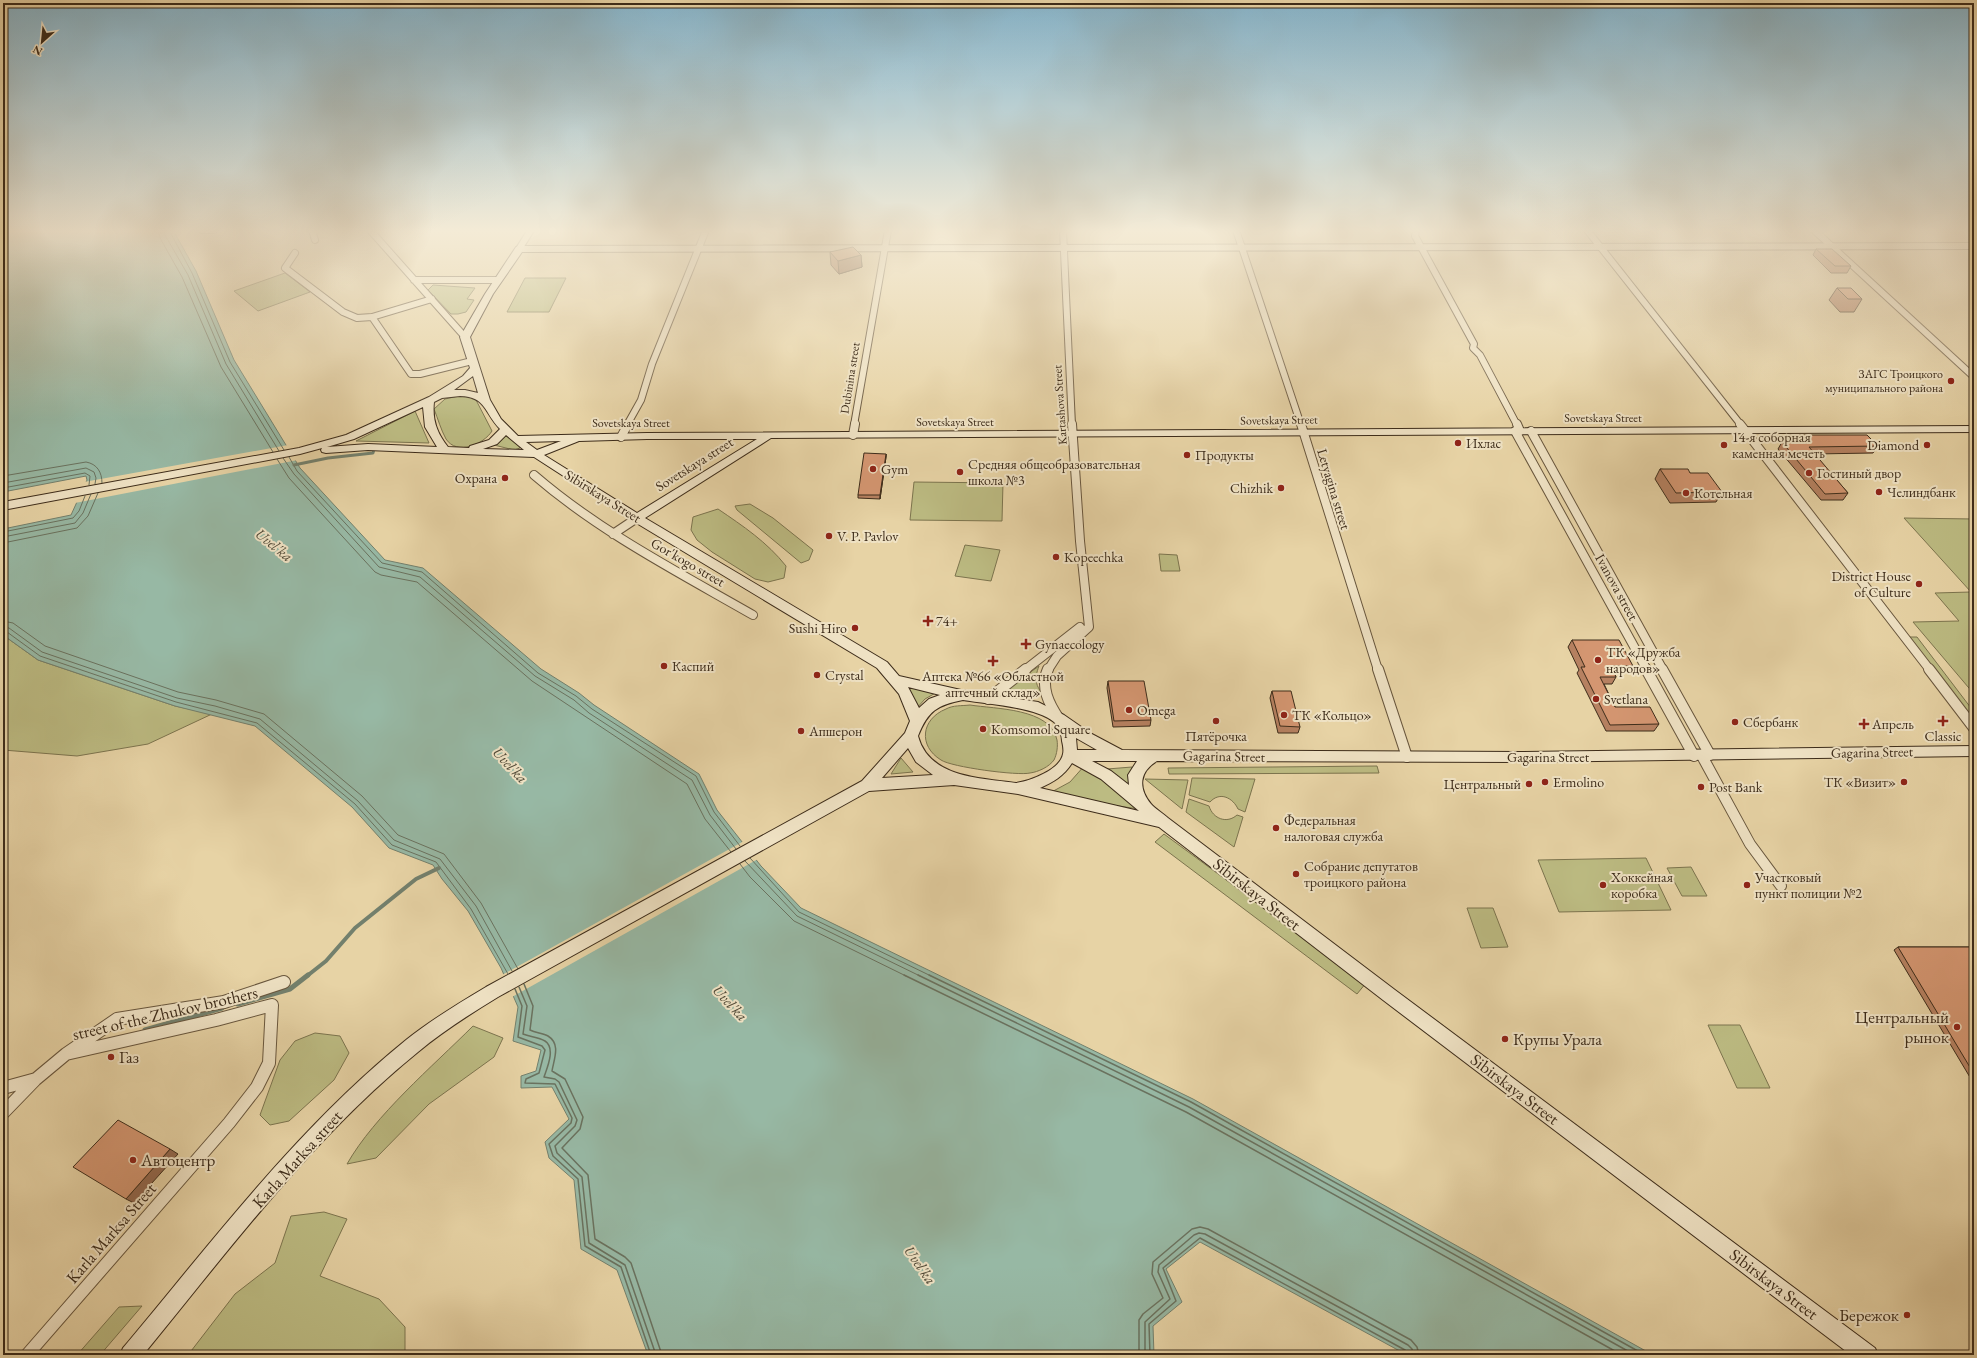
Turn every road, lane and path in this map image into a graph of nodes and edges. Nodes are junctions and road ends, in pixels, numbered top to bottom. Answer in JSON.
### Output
{"nodes":[{"id":1,"x":318,"y":293,"type":"edge"},
{"id":2,"x":427,"y":293,"type":"edge"},
{"id":3,"x":489,"y":293,"type":"edge"},
{"id":4,"x":680,"y":293,"type":"edge"},
{"id":5,"x":877,"y":293,"type":"edge"},
{"id":6,"x":1066,"y":293,"type":"edge"},
{"id":7,"x":1257,"y":293,"type":"edge"},
{"id":8,"x":1446,"y":293,"type":"edge"},
{"id":9,"x":1636,"y":293,"type":"edge"},
{"id":10,"x":1885,"y":293,"type":"edge"},
{"id":11,"x":432,"y":299,"type":"junction"},
{"id":12,"x":372,"y":317,"type":"junction"},
{"id":13,"x":465,"y":337,"type":"junction"},
{"id":14,"x":473,"y":365,"type":"junction"},
{"id":15,"x":1974,"y":377,"type":"edge"},
{"id":16,"x":431,"y":400,"type":"junction"},
{"id":17,"x":485,"y":400,"type":"junction"},
{"id":18,"x":1974,"y":429,"type":"edge"},
{"id":19,"x":505,"y":430,"type":"junction"},
{"id":20,"x":1744,"y":430,"type":"junction"},
{"id":21,"x":1522,"y":431,"type":"junction"},
{"id":22,"x":1303,"y":432,"type":"junction"},
{"id":23,"x":1074,"y":434,"type":"junction"},
{"id":24,"x":853,"y":435,"type":"junction"},
{"id":25,"x":768,"y":436,"type":"junction"},
{"id":26,"x":584,"y":437,"type":"junction"},
{"id":27,"x":621,"y":437,"type":"junction"},
{"id":28,"x":515,"y":439,"type":"junction"},
{"id":29,"x":444,"y":449,"type":"junction"},
{"id":30,"x":460,"y":450,"type":"junction"},
{"id":31,"x":300,"y":451,"type":"junction"},
{"id":32,"x":536,"y":454,"type":"junction"},
{"id":33,"x":534,"y":475,"type":"dead end"},
{"id":34,"x":3,"y":506,"type":"edge"},
{"id":35,"x":637,"y":518,"type":"junction"},
{"id":36,"x":613,"y":534,"type":"junction"},
{"id":37,"x":753,"y":615,"type":"dead end"},
{"id":38,"x":1088,"y":624,"type":"junction"},
{"id":39,"x":897,"y":680,"type":"junction"},
{"id":40,"x":964,"y":695,"type":"junction"},
{"id":41,"x":988,"y":699,"type":"junction"},
{"id":42,"x":1058,"y":719,"type":"junction"},
{"id":43,"x":917,"y":721,"type":"junction"},
{"id":44,"x":1974,"y":728,"type":"edge"},
{"id":45,"x":911,"y":736,"type":"junction"},
{"id":46,"x":1974,"y":751,"type":"edge"},
{"id":47,"x":1070,"y":755,"type":"junction"},
{"id":48,"x":1156,"y":755,"type":"junction"},
{"id":49,"x":1121,"y":756,"type":"junction"},
{"id":50,"x":1702,"y":756,"type":"junction"},
{"id":51,"x":1407,"y":757,"type":"junction"},
{"id":52,"x":954,"y":779,"type":"junction"},
{"id":53,"x":867,"y":785,"type":"junction"},
{"id":54,"x":1016,"y":789,"type":"junction"},
{"id":55,"x":1147,"y":808,"type":"junction"},
{"id":56,"x":1163,"y":822,"type":"junction"},
{"id":57,"x":1781,"y":886,"type":"dead end"},
{"id":58,"x":284,"y":982,"type":"dead end"},
{"id":59,"x":272,"y":1005,"type":"joint"},
{"id":60,"x":66,"y":1054,"type":"junction"},
{"id":61,"x":36,"y":1079,"type":"junction"},
{"id":62,"x":3,"y":1088,"type":"edge"},
{"id":63,"x":3,"y":1113,"type":"edge"},
{"id":64,"x":27,"y":1355,"type":"edge"},
{"id":65,"x":130,"y":1355,"type":"edge"},
{"id":66,"x":1868,"y":1355,"type":"edge"}],
"edges":[{"from":1,"to":12,"type":"street"},
{"from":2,"to":11,"type":"street"},
{"from":3,"to":13,"type":"street"},
{"from":4,"to":27,"type":"street"},
{"from":5,"to":24,"type":"street","name":"Dubinina street"},
{"from":6,"to":23,"type":"street","name":"Kartashova Street"},
{"from":7,"to":22,"type":"street","name":"Letyagina street"},
{"from":8,"to":21,"type":"street","name":"Ivanova street"},
{"from":9,"to":20,"type":"street"},
{"from":10,"to":15,"type":"street"},
{"from":11,"to":12,"type":"street"},
{"from":11,"to":13,"type":"street"},
{"from":12,"to":14,"type":"street"},
{"from":13,"to":14,"type":"street","name":"Sibirskaya Street"},
{"from":14,"to":16,"type":"street"},
{"from":14,"to":17,"type":"street","name":"Sibirskaya Street"},
{"from":16,"to":17,"type":"street"},
{"from":16,"to":29,"type":"street"},
{"from":16,"to":31,"type":"street"},
{"from":17,"to":19,"type":"street","name":"Sibirskaya Street"},
{"from":18,"to":20,"type":"street","name":"Sovetskaya Street"},
{"from":19,"to":28,"type":"street","name":"Sibirskaya Street"},
{"from":19,"to":30,"type":"street"},
{"from":20,"to":21,"type":"street","name":"Sovetskaya Street"},
{"from":20,"to":44,"type":"street"},
{"from":21,"to":22,"type":"street","name":"Sovetskaya Street"},
{"from":21,"to":50,"type":"street","name":"Ivanova street"},
{"from":21,"to":50,"type":"street","name":"Ivanova street"},
{"from":22,"to":23,"type":"street","name":"Sovetskaya Street"},
{"from":22,"to":51,"type":"street","name":"Letyagina street"},
{"from":23,"to":24,"type":"street","name":"Sovetskaya Street"},
{"from":23,"to":38,"type":"street","name":"Kartashova Street"},
{"from":24,"to":25,"type":"street","name":"Sovetskaya Street"},
{"from":25,"to":27,"type":"street","name":"Sovetskaya Street"},
{"from":25,"to":35,"type":"street","name":"Sovetskaya street"},
{"from":26,"to":27,"type":"street","name":"Sovetskaya Street"},
{"from":26,"to":28,"type":"street","name":"Sovetskaya Street"},
{"from":26,"to":32,"type":"street","name":"Sovetskaya Street"},
{"from":28,"to":32,"type":"street","name":"Sibirskaya Street"},
{"from":29,"to":30,"type":"street"},
{"from":29,"to":31,"type":"street"},
{"from":30,"to":32,"type":"street"},
{"from":31,"to":34,"type":"street"},
{"from":32,"to":35,"type":"street","name":"Sibirskaya Street"},
{"from":33,"to":36,"type":"street","name":"Gor'kogo street"},
{"from":35,"to":36,"type":"street"},
{"from":35,"to":39,"type":"street","name":"Sibirskaya Street"},
{"from":36,"to":37,"type":"street","name":"Gor'kogo street"},
{"from":38,"to":41,"type":"street"},
{"from":38,"to":42,"type":"street"},
{"from":39,"to":40,"type":"street"},
{"from":39,"to":43,"type":"street","name":"Sibirskaya Street"},
{"from":40,"to":41,"type":"street"},
{"from":40,"to":43,"type":"street"},
{"from":41,"to":42,"type":"street"},
{"from":42,"to":47,"type":"street"},
{"from":42,"to":49,"type":"street","name":"Gagarina Street"},
{"from":43,"to":45,"type":"street"},
{"from":45,"to":52,"type":"street"},
{"from":45,"to":53,"type":"street"},
{"from":46,"to":50,"type":"street","name":"Gagarina Street"},
{"from":47,"to":49,"type":"street","name":"Gagarina Street"},
{"from":47,"to":54,"type":"street"},
{"from":47,"to":55,"type":"street","name":"Sibirskaya Street"},
{"from":48,"to":49,"type":"street","name":"Gagarina Street"},
{"from":48,"to":51,"type":"street","name":"Gagarina Street"},
{"from":48,"to":55,"type":"street","name":"Sibirskaya Street"},
{"from":50,"to":51,"type":"street","name":"Gagarina Street"},
{"from":50,"to":57,"type":"street","name":"Ivanova street"},
{"from":52,"to":53,"type":"street"},
{"from":52,"to":54,"type":"street"},
{"from":53,"to":65,"type":"street","name":"Karla Marksa street"},
{"from":54,"to":56,"type":"street","name":"Sibirskaya Street"},
{"from":55,"to":56,"type":"street","name":"Sibirskaya Street"},
{"from":56,"to":66,"type":"street","name":"Sibirskaya Street"},
{"from":58,"to":60,"type":"street","name":"street of the Zhukov brothers"},
{"from":59,"to":60,"type":"street","name":"street of the Zhukov brothers"},
{"from":59,"to":64,"type":"street","name":"Karla Marksa Street"},
{"from":60,"to":61,"type":"street","name":"street of the Zhukov brothers"},
{"from":61,"to":62,"type":"street","name":"street of the Zhukov brothers"},
{"from":61,"to":63,"type":"street"}]}
